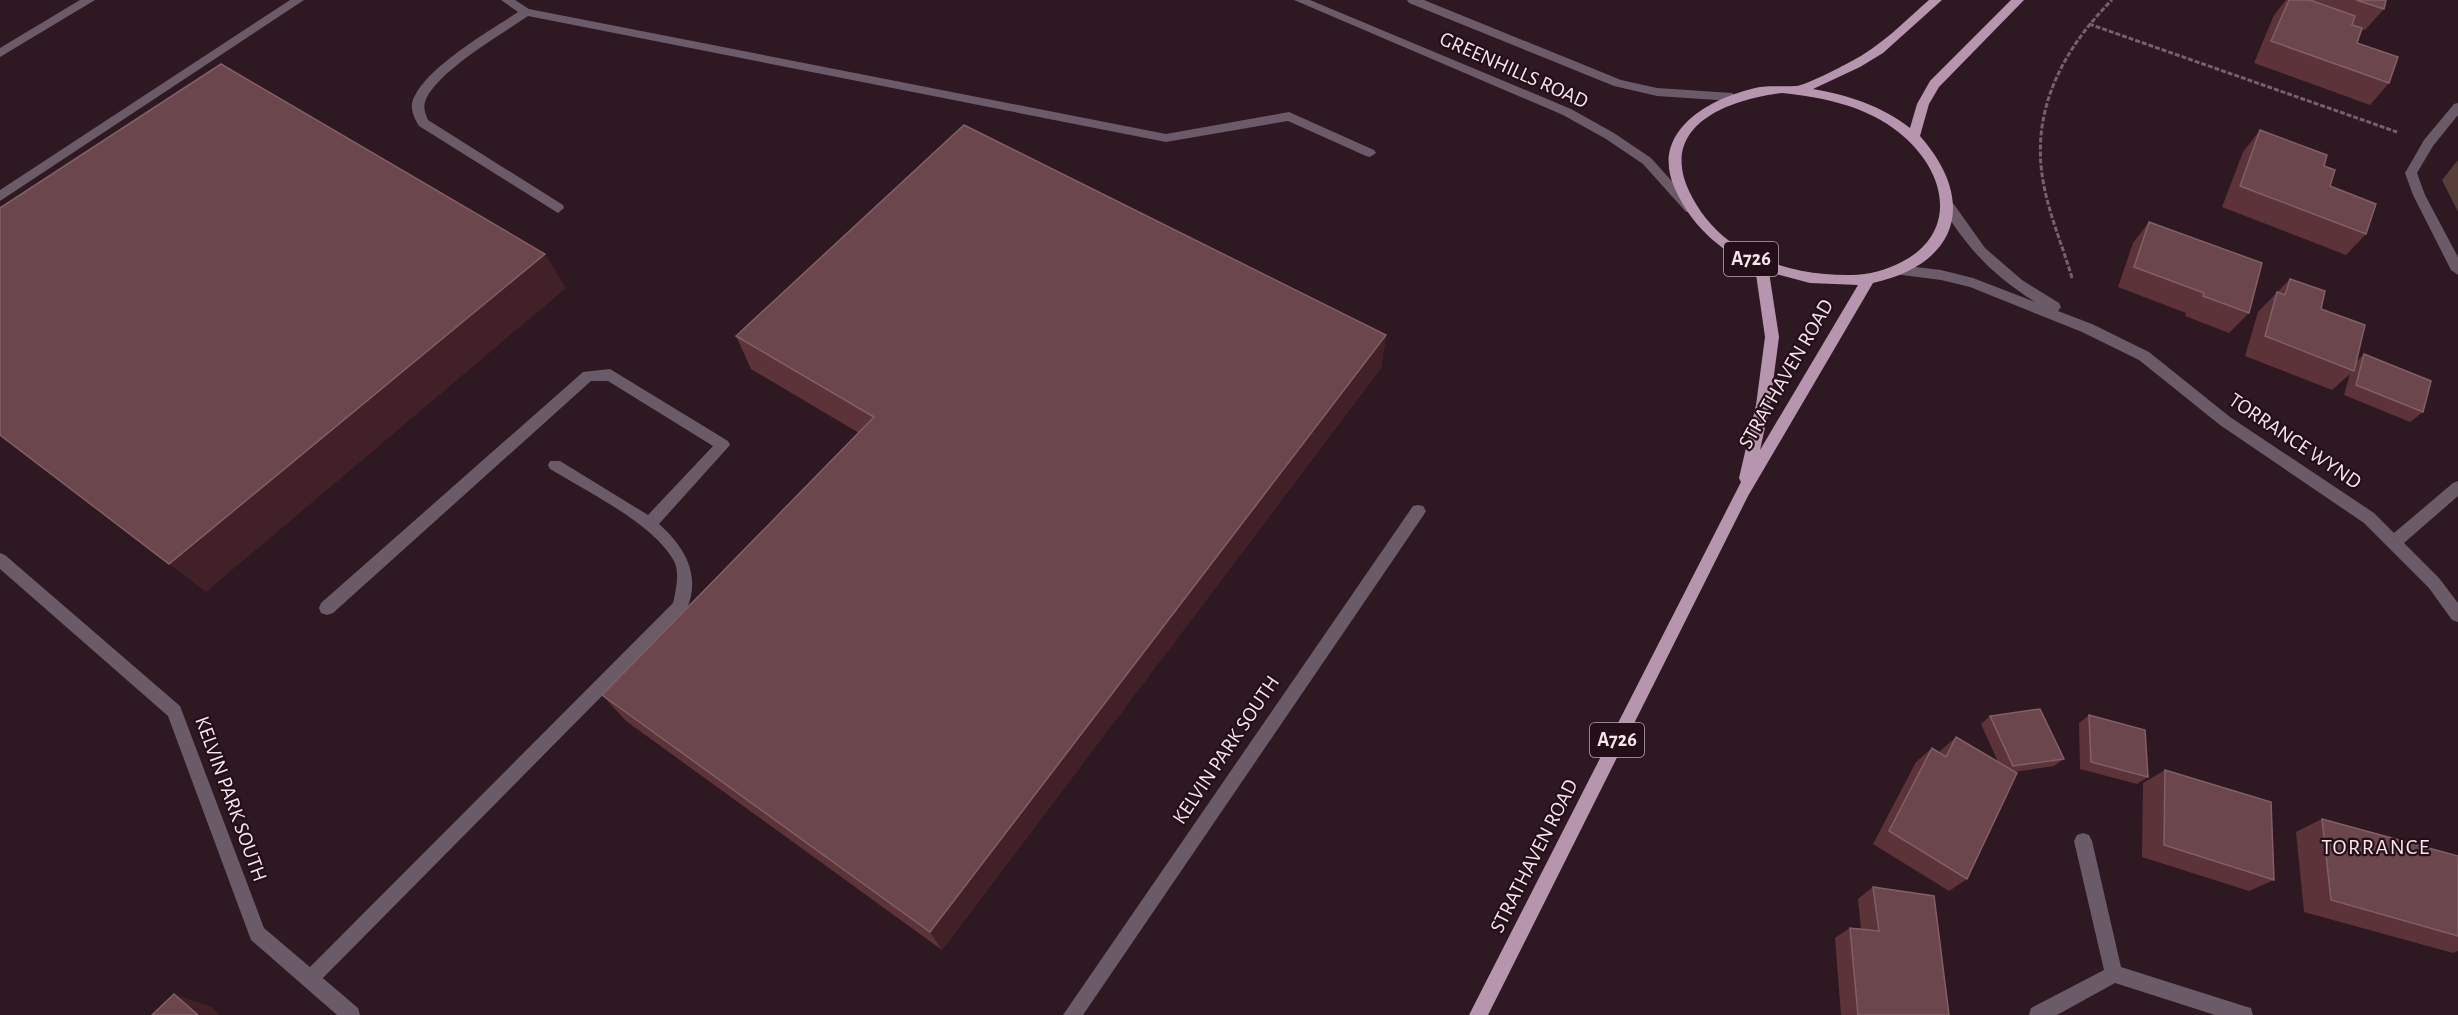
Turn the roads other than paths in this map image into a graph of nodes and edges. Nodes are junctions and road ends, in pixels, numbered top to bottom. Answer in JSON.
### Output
{"nodes":[{"id":1,"x":89,"y":0,"type":"edge"},
{"id":2,"x":298,"y":0,"type":"edge"},
{"id":3,"x":507,"y":0,"type":"edge"},
{"id":4,"x":1300,"y":0,"type":"edge"},
{"id":5,"x":1413,"y":0,"type":"edge"},
{"id":6,"x":1936,"y":0,"type":"edge"},
{"id":7,"x":2018,"y":0,"type":"edge"},
{"id":8,"x":526,"y":12,"type":"junction"},
{"id":9,"x":0,"y":53,"type":"edge"},
{"id":10,"x":1800,"y":90,"type":"junction"},
{"id":11,"x":1732,"y":97,"type":"junction"},
{"id":12,"x":2458,"y":107,"type":"edge"},
{"id":13,"x":1913,"y":138,"type":"junction"},
{"id":14,"x":1370,"y":153,"type":"dead end"},
{"id":15,"x":0,"y":196,"type":"edge"},
{"id":16,"x":1948,"y":206,"type":"junction"},
{"id":17,"x":558,"y":208,"type":"dead end"},
{"id":18,"x":1691,"y":209,"type":"junction"},
{"id":19,"x":1761,"y":264,"type":"junction"},
{"id":20,"x":1899,"y":270,"type":"junction"},
{"id":21,"x":2458,"y":270,"type":"edge"},
{"id":22,"x":1868,"y":279,"type":"junction"},
{"id":23,"x":2087,"y":328,"type":"junction"},
{"id":24,"x":555,"y":465,"type":"dead end"},
{"id":25,"x":2458,"y":487,"type":"edge"},
{"id":26,"x":1743,"y":492,"type":"junction"},
{"id":27,"x":1418,"y":511,"type":"dead end"},
{"id":28,"x":649,"y":524,"type":"junction"},
{"id":29,"x":2394,"y":542,"type":"junction"},
{"id":30,"x":0,"y":560,"type":"edge"},
{"id":31,"x":327,"y":608,"type":"dead end"},
{"id":32,"x":2458,"y":615,"type":"edge"},
{"id":33,"x":2083,"y":841,"type":"dead end"},
{"id":34,"x":2114,"y":974,"type":"junction"},
{"id":35,"x":310,"y":979,"type":"junction"},
{"id":36,"x":351,"y":1015,"type":"edge"},
{"id":37,"x":1072,"y":1015,"type":"edge"},
{"id":38,"x":1478,"y":1015,"type":"edge"},
{"id":39,"x":2038,"y":1015,"type":"edge"},
{"id":40,"x":2244,"y":1015,"type":"edge"}],
"edges":[{"from":1,"to":9,"type":"street"},
{"from":2,"to":15,"type":"street"},
{"from":3,"to":8,"type":"street"},
{"from":4,"to":18,"type":"street","name":"GREENHILLS ROAD"},
{"from":5,"to":11,"type":"street","name":"GREENHILLS ROAD"},
{"from":6,"to":10,"type":"main road","number":"A726"},
{"from":7,"to":13,"type":"main road"},
{"from":8,"to":14,"type":"street"},
{"from":8,"to":17,"type":"street"},
{"from":10,"to":11,"type":"main road","number":"A726"},
{"from":10,"to":13,"type":"main road","number":"A726"},
{"from":11,"to":18,"type":"main road","number":"A726"},
{"from":12,"to":21,"type":"street"},
{"from":13,"to":16,"type":"main road","number":"A726"},
{"from":16,"to":20,"type":"main road","number":"A726"},
{"from":16,"to":23,"type":"street","name":"TORRANCE WYND"},
{"from":18,"to":19,"type":"main road","number":"A726"},
{"from":19,"to":22,"type":"main road","number":"A726"},
{"from":19,"to":26,"type":"main road","name":"STRATHAVEN ROAD","number":"A726"},
{"from":20,"to":22,"type":"main road","number":"A726"},
{"from":20,"to":23,"type":"street","name":"TORRANCE WYND"},
{"from":22,"to":26,"type":"main road","name":"STRATHAVEN ROAD","number":"A726"},
{"from":23,"to":29,"type":"street","name":"TORRANCE WYND"},
{"from":24,"to":28,"type":"street"},
{"from":25,"to":29,"type":"street"},
{"from":26,"to":38,"type":"main road","name":"STRATHAVEN ROAD","number":"A726"},
{"from":27,"to":37,"type":"street","name":"KELVIN PARK SOUTH"},
{"from":28,"to":31,"type":"street"},
{"from":28,"to":35,"type":"street"},
{"from":29,"to":32,"type":"street","name":"TORRANCE WYND"},
{"from":30,"to":35,"type":"street","name":"KELVIN PARK SOUTH"},
{"from":33,"to":34,"type":"street"},
{"from":34,"to":39,"type":"street"},
{"from":34,"to":40,"type":"street"},
{"from":35,"to":36,"type":"street","name":"KELVIN PARK SOUTH"}]}
